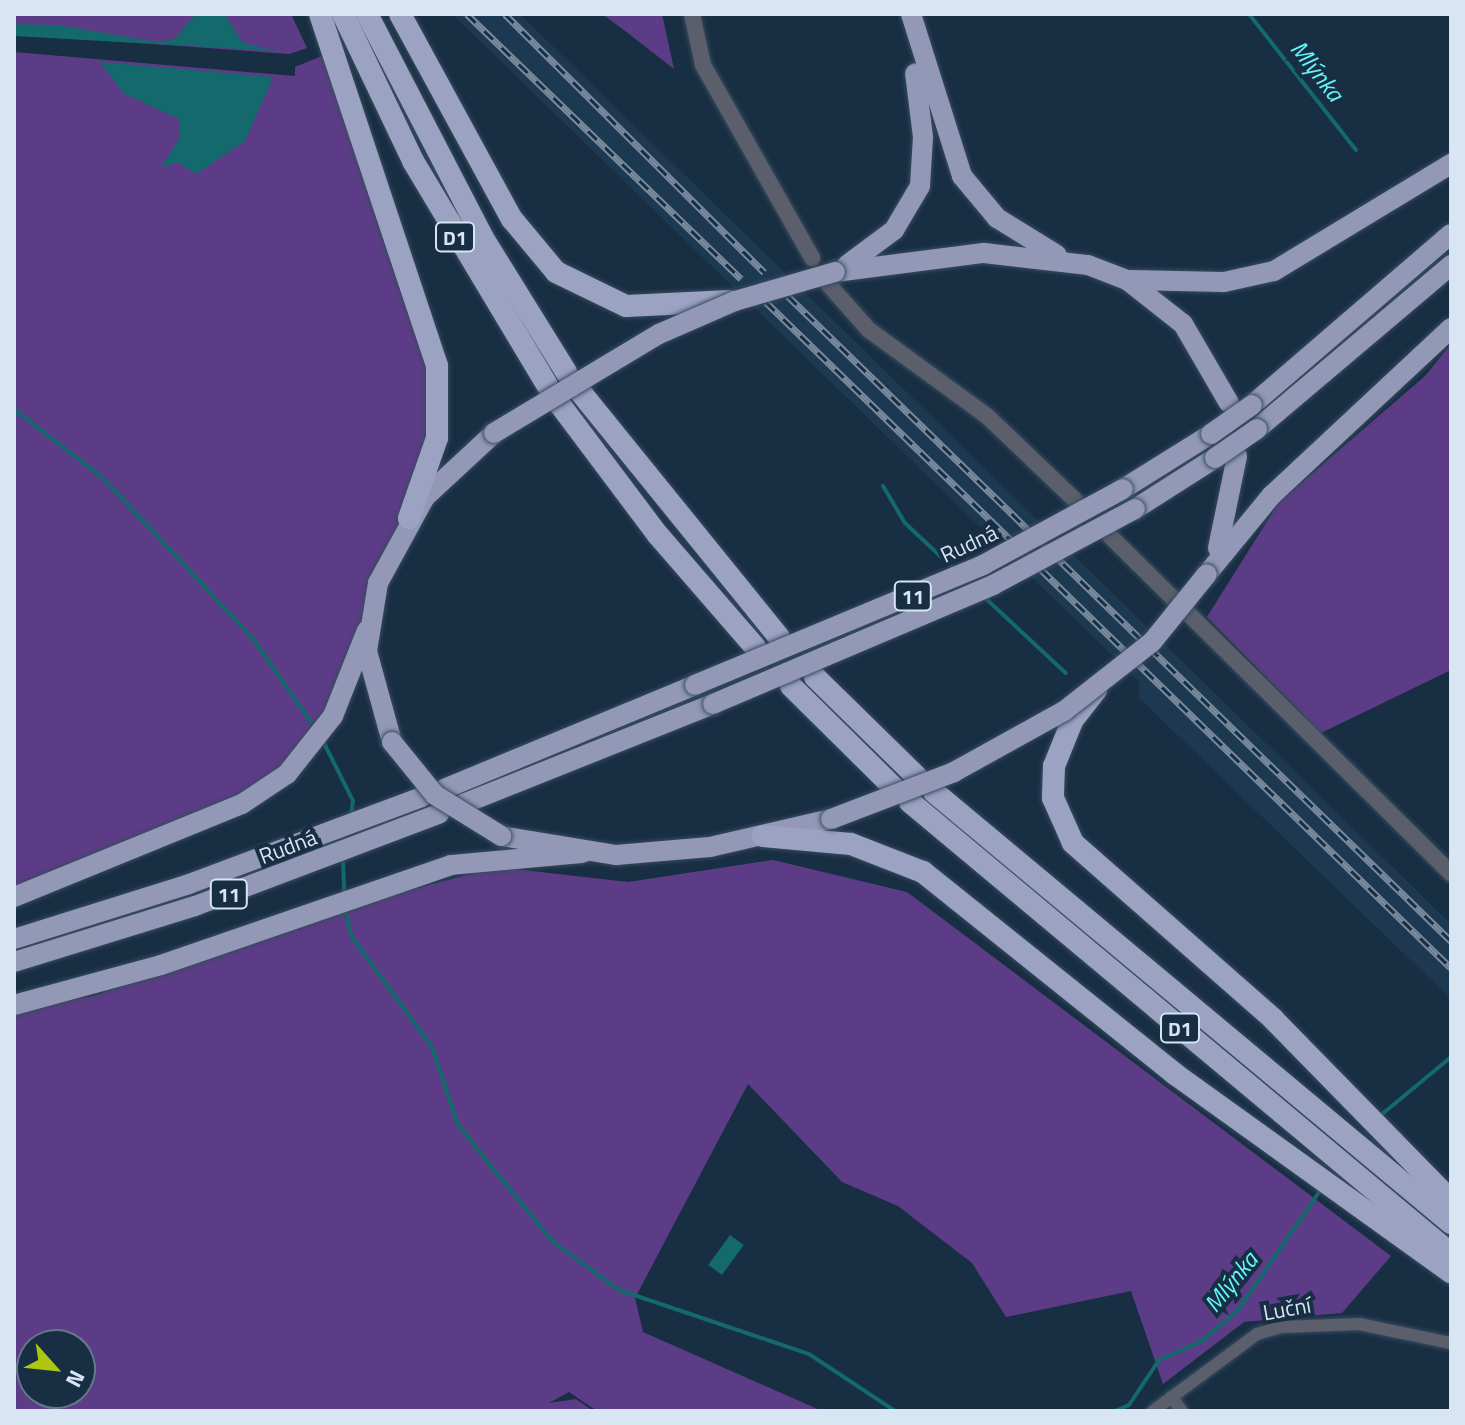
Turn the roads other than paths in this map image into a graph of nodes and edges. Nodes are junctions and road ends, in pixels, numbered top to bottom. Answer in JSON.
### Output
{"nodes":[{"id":1,"x":320,"y":14,"type":"edge"},
{"id":2,"x":343,"y":14,"type":"edge"},
{"id":3,"x":367,"y":14,"type":"edge"},
{"id":4,"x":400,"y":14,"type":"edge"},
{"id":5,"x":692,"y":14,"type":"edge"},
{"id":6,"x":908,"y":14,"type":"edge"},
{"id":7,"x":385,"y":79,"type":"junction"},
{"id":8,"x":1451,"y":164,"type":"edge"},
{"id":9,"x":1451,"y":234,"type":"edge"},
{"id":10,"x":812,"y":258,"type":"dead end"},
{"id":11,"x":1063,"y":259,"type":"junction"},
{"id":12,"x":869,"y":260,"type":"junction"},
{"id":13,"x":1451,"y":265,"type":"edge"},
{"id":14,"x":832,"y":278,"type":"junction"},
{"id":15,"x":1127,"y":280,"type":"junction"},
{"id":16,"x":735,"y":301,"type":"junction"},
{"id":17,"x":1451,"y":328,"type":"edge"},
{"id":18,"x":1229,"y":403,"type":"dead end"},
{"id":19,"x":1237,"y":456,"type":"dead end"},
{"id":20,"x":1075,"y":500,"type":"dead end"},
{"id":21,"x":409,"y":518,"type":"junction"},
{"id":22,"x":1110,"y":536,"type":"dead end"},
{"id":23,"x":1207,"y":574,"type":"junction"},
{"id":24,"x":367,"y":630,"type":"junction"},
{"id":25,"x":779,"y":637,"type":"dead end"},
{"id":26,"x":755,"y":647,"type":"dead end"},
{"id":27,"x":815,"y":677,"type":"dead end"},
{"id":28,"x":1101,"y":684,"type":"junction"},
{"id":29,"x":791,"y":686,"type":"dead end"},
{"id":30,"x":893,"y":787,"type":"dead end"},
{"id":31,"x":444,"y":789,"type":"dead end"},
{"id":32,"x":422,"y":797,"type":"dead end"},
{"id":33,"x":910,"y":802,"type":"dead end"},
{"id":34,"x":463,"y":804,"type":"dead end"},
{"id":35,"x":439,"y":814,"type":"dead end"},
{"id":36,"x":832,"y":830,"type":"junction"},
{"id":37,"x":763,"y":836,"type":"joint"},
{"id":38,"x":582,"y":853,"type":"junction"},
{"id":39,"x":1451,"y":874,"type":"edge"},
{"id":40,"x":14,"y":897,"type":"edge"},
{"id":41,"x":14,"y":939,"type":"edge"},
{"id":42,"x":14,"y":962,"type":"edge"},
{"id":43,"x":14,"y":1005,"type":"edge"},
{"id":44,"x":1451,"y":1201,"type":"edge"},
{"id":45,"x":1451,"y":1223,"type":"edge"},
{"id":46,"x":1451,"y":1254,"type":"edge"},
{"id":47,"x":1451,"y":1272,"type":"edge"},
{"id":48,"x":1451,"y":1343,"type":"edge"},
{"id":49,"x":1171,"y":1397,"type":"junction"},
{"id":50,"x":1153,"y":1411,"type":"edge"},
{"id":51,"x":1182,"y":1411,"type":"edge"}],
"edges":[{"from":1,"to":21,"type":"highway"},
{"from":2,"to":7,"type":"highway","number":"D1"},
{"from":3,"to":7,"type":"highway","number":"D1"},
{"from":4,"to":16,"type":"highway"},
{"from":5,"to":10,"type":"street"},
{"from":6,"to":11,"type":"highway"},
{"from":6,"to":12,"type":"highway"},
{"from":7,"to":25,"type":"highway","number":"D1"},
{"from":7,"to":26,"type":"highway","number":"D1"},
{"from":8,"to":15,"type":"highway"},
{"from":9,"to":31,"type":"highway","name":"Rudná","number":"11","bridge":true},
{"from":11,"to":12,"type":"highway"},
{"from":11,"to":15,"type":"highway"},
{"from":12,"to":14,"type":"highway"},
{"from":13,"to":34,"type":"highway","name":"Rudná","number":"11","bridge":true},
{"from":14,"to":16,"type":"highway","bridge":true},
{"from":14,"to":20,"type":"street"},
{"from":15,"to":18,"type":"highway"},
{"from":16,"to":21,"type":"highway","bridge":true},
{"from":17,"to":23,"type":"highway"},
{"from":19,"to":23,"type":"highway"},
{"from":21,"to":24,"type":"highway"},
{"from":22,"to":39,"type":"street"},
{"from":23,"to":28,"type":"highway","bridge":true},
{"from":24,"to":38,"type":"highway","bridge":true},
{"from":24,"to":40,"type":"highway"},
{"from":27,"to":45,"type":"highway","number":"D1"},
{"from":28,"to":36,"type":"highway","bridge":true},
{"from":28,"to":44,"type":"highway"},
{"from":29,"to":30,"type":"highway"},
{"from":32,"to":41,"type":"highway","name":"Rudná","number":"11"},
{"from":33,"to":46,"type":"highway","number":"D1"},
{"from":35,"to":42,"type":"highway","name":"Rudná","number":"11"},
{"from":36,"to":37,"type":"highway"},
{"from":36,"to":47,"type":"highway"},
{"from":37,"to":38,"type":"highway"},
{"from":38,"to":43,"type":"highway"},
{"from":48,"to":49,"type":"street","name":"Luční"},
{"from":49,"to":50,"type":"street","name":"Luční"},
{"from":49,"to":51,"type":"street"}]}
